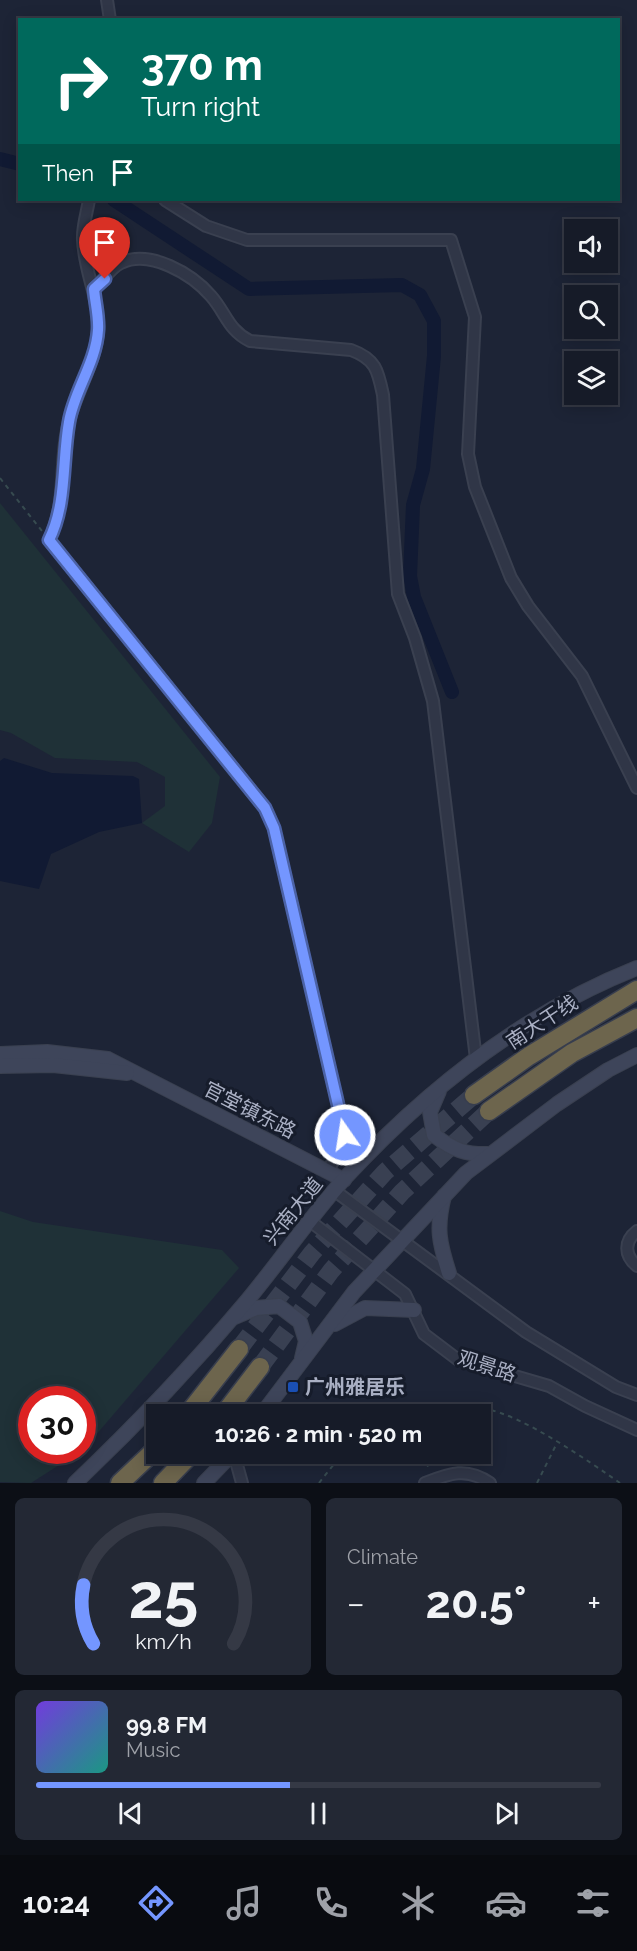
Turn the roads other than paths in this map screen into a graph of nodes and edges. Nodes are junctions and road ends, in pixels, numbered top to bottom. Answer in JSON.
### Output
{"nodes":[{"id":1,"x":107,"y":0,"type":"edge"},
{"id":2,"x":110,"y":18,"type":"edge"},
{"id":3,"x":167,"y":201,"type":"edge"},
{"id":4,"x":88,"y":205,"type":"edge"},
{"id":5,"x":94,"y":289,"type":"junction"},
{"id":6,"x":637,"y":788,"type":"edge"},
{"id":7,"x":637,"y":968,"type":"edge"},
{"id":8,"x":637,"y":990,"type":"edge"},
{"id":9,"x":637,"y":1018,"type":"edge"},
{"id":10,"x":0,"y":1054,"type":"edge"},
{"id":11,"x":637,"y":1055,"type":"edge"},
{"id":12,"x":476,"y":1059,"type":"junction"},
{"id":13,"x":0,"y":1066,"type":"edge"},
{"id":14,"x":138,"y":1074,"type":"junction"},
{"id":15,"x":439,"y":1089,"type":"junction"},
{"id":16,"x":474,"y":1095,"type":"tunnel mouth"},
{"id":17,"x":489,"y":1111,"type":"tunnel mouth"},
{"id":18,"x":490,"y":1154,"type":"junction"},
{"id":19,"x":328,"y":1172,"type":"junction"},
{"id":20,"x":344,"y":1180,"type":"junction"},
{"id":21,"x":334,"y":1191,"type":"junction"},
{"id":22,"x":444,"y":1196,"type":"junction"},
{"id":23,"x":310,"y":1221,"type":"junction"},
{"id":24,"x":637,"y":1231,"type":"edge"},
{"id":25,"x":402,"y":1239,"type":"junction"},
{"id":26,"x":637,"y":1266,"type":"edge"},
{"id":27,"x":374,"y":1270,"type":"junction"},
{"id":28,"x":449,"y":1273,"type":"junction"},
{"id":29,"x":414,"y":1310,"type":"junction"},
{"id":30,"x":230,"y":1319,"type":"junction"},
{"id":31,"x":326,"y":1330,"type":"junction"},
{"id":32,"x":239,"y":1349,"type":"tunnel mouth"},
{"id":33,"x":301,"y":1363,"type":"junction"},
{"id":34,"x":260,"y":1367,"type":"tunnel mouth"},
{"id":35,"x":637,"y":1395,"type":"edge"},
{"id":36,"x":196,"y":1404,"type":"edge"},
{"id":37,"x":232,"y":1404,"type":"edge"},
{"id":38,"x":270,"y":1404,"type":"edge"},
{"id":39,"x":637,"y":1430,"type":"edge"},
{"id":40,"x":146,"y":1458,"type":"edge"},
{"id":41,"x":181,"y":1464,"type":"edge"},
{"id":42,"x":223,"y":1464,"type":"edge"},
{"id":43,"x":236,"y":1464,"type":"edge"},
{"id":44,"x":429,"y":1481,"type":"edge"},
{"id":45,"x":75,"y":1483,"type":"edge"},
{"id":46,"x":120,"y":1483,"type":"edge"},
{"id":47,"x":163,"y":1483,"type":"edge"},
{"id":48,"x":204,"y":1483,"type":"edge"},
{"id":49,"x":242,"y":1483,"type":"edge"},
{"id":50,"x":490,"y":1483,"type":"edge"}],
"edges":[{"from":1,"to":2,"type":"street"},
{"from":3,"to":6,"type":"street"},
{"from":4,"to":5,"type":"street"},
{"from":5,"to":12,"type":"street"},
{"from":5,"to":19,"type":"street"},
{"from":7,"to":12,"type":"main road","name":"兴南大道"},
{"from":8,"to":16,"type":"highway","name":"南大干线"},
{"from":9,"to":17,"type":"highway"},
{"from":10,"to":14,"type":"main road","name":"官堂镇东路"},
{"from":11,"to":18,"type":"main road"},
{"from":12,"to":15,"type":"main road","name":"兴南大道"},
{"from":13,"to":14,"type":"main road","name":"官堂镇东路"},
{"from":14,"to":19,"type":"main road","name":"官堂镇东路"},
{"from":15,"to":18,"type":"main road"},
{"from":15,"to":20,"type":"main road","name":"兴南大道"},
{"from":18,"to":22,"type":"main road"},
{"from":19,"to":20,"type":"main road","name":"官堂镇东路"},
{"from":20,"to":21,"type":"main road","name":"兴南大道"},
{"from":21,"to":23,"type":"main road","name":"兴南大道"},
{"from":21,"to":25,"type":"street"},
{"from":22,"to":25,"type":"main road"},
{"from":22,"to":28,"type":"main road"},
{"from":23,"to":27,"type":"street","name":"观景路"},
{"from":23,"to":30,"type":"main road","name":"兴南大道"},
{"from":24,"to":26,"type":"street"},
{"from":25,"to":27,"type":"main road"},
{"from":25,"to":28,"type":"street"},
{"from":27,"to":29,"type":"street","name":"观景路"},
{"from":27,"to":31,"type":"main road"},
{"from":28,"to":35,"type":"street"},
{"from":29,"to":31,"type":"main road"},
{"from":29,"to":39,"type":"street","name":"观景路"},
{"from":30,"to":33,"type":"main road"},
{"from":30,"to":45,"type":"main road","name":"兴南大道"},
{"from":31,"to":33,"type":"main road"},
{"from":32,"to":36,"type":"highway"},
{"from":33,"to":38,"type":"main road"},
{"from":34,"to":37,"type":"highway"},
{"from":40,"to":46,"type":"highway"},
{"from":41,"to":47,"type":"highway"},
{"from":42,"to":48,"type":"main road"},
{"from":43,"to":49,"type":"street"},
{"from":44,"to":50,"type":"street"}]}
